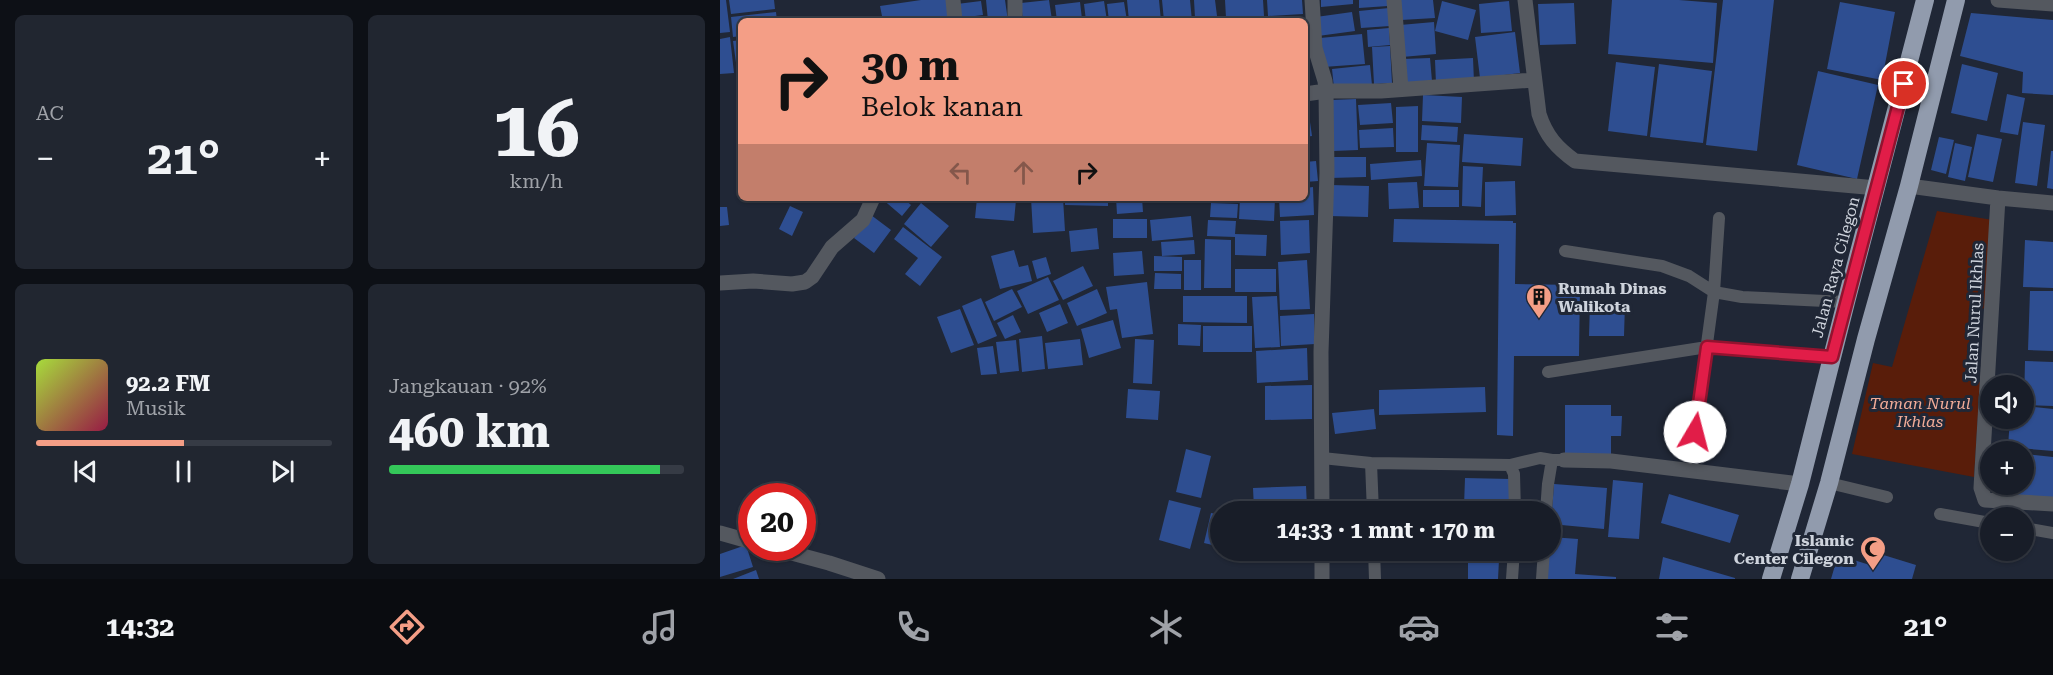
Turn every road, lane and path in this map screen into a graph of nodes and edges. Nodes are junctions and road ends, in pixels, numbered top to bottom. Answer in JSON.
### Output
{"nodes":[{"id":1,"x":953,"y":0,"type":"edge"},
{"id":2,"x":1014,"y":0,"type":"edge"},
{"id":3,"x":1312,"y":0,"type":"edge"},
{"id":4,"x":1394,"y":0,"type":"edge"},
{"id":5,"x":1525,"y":0,"type":"edge"},
{"id":6,"x":1925,"y":0,"type":"edge"},
{"id":7,"x":1956,"y":0,"type":"edge"},
{"id":8,"x":1998,"y":0,"type":"edge"},
{"id":9,"x":2053,"y":4,"type":"edge"},
{"id":10,"x":955,"y":18,"type":"edge"},
{"id":11,"x":1015,"y":18,"type":"edge"},
{"id":12,"x":1534,"y":80,"type":"junction"},
{"id":13,"x":1401,"y":89,"type":"junction"},
{"id":14,"x":1326,"y":91,"type":"junction"},
{"id":15,"x":1308,"y":94,"type":"edge"},
{"id":16,"x":1909,"y":186,"type":"junction"},
{"id":17,"x":1876,"y":188,"type":"junction"},
{"id":18,"x":1998,"y":198,"type":"junction"},
{"id":19,"x":872,"y":201,"type":"edge"},
{"id":20,"x":2053,"y":203,"type":"edge"},
{"id":21,"x":1719,"y":218,"type":"dead end"},
{"id":22,"x":1565,"y":251,"type":"dead end"},
{"id":23,"x":720,"y":283,"type":"edge"},
{"id":24,"x":1714,"y":292,"type":"junction"},
{"id":25,"x":1846,"y":302,"type":"junction"},
{"id":26,"x":1838,"y":332,"type":"junction"},
{"id":27,"x":1866,"y":339,"type":"junction"},
{"id":28,"x":1707,"y":347,"type":"junction"},
{"id":29,"x":1832,"y":357,"type":"junction"},
{"id":30,"x":1548,"y":372,"type":"dead end"},
{"id":31,"x":1695,"y":432,"type":"dead end"},
{"id":32,"x":1322,"y":458,"type":"junction"},
{"id":33,"x":1558,"y":460,"type":"junction"},
{"id":34,"x":1371,"y":463,"type":"junction"},
{"id":35,"x":1510,"y":465,"type":"junction"},
{"id":36,"x":1829,"y":483,"type":"junction"},
{"id":37,"x":1800,"y":484,"type":"junction"},
{"id":38,"x":1887,"y":497,"type":"dead end"},
{"id":39,"x":1322,"y":501,"type":"edge"},
{"id":40,"x":1373,"y":501,"type":"edge"},
{"id":41,"x":1515,"y":501,"type":"edge"},
{"id":42,"x":1547,"y":501,"type":"edge"},
{"id":43,"x":2053,"y":504,"type":"edge"},
{"id":44,"x":1940,"y":514,"type":"dead end"},
{"id":45,"x":1980,"y":521,"type":"edge"},
{"id":46,"x":2034,"y":530,"type":"edge"},
{"id":47,"x":720,"y":533,"type":"edge"},
{"id":48,"x":2053,"y":533,"type":"edge"},
{"id":49,"x":738,"y":538,"type":"edge"},
{"id":50,"x":816,"y":559,"type":"edge"},
{"id":51,"x":1322,"y":561,"type":"edge"},
{"id":52,"x":1375,"y":561,"type":"edge"},
{"id":53,"x":1513,"y":561,"type":"edge"},
{"id":54,"x":1543,"y":561,"type":"edge"},
{"id":55,"x":878,"y":579,"type":"edge"},
{"id":56,"x":1322,"y":579,"type":"edge"},
{"id":57,"x":1376,"y":579,"type":"edge"},
{"id":58,"x":1512,"y":579,"type":"edge"},
{"id":59,"x":1542,"y":579,"type":"edge"},
{"id":60,"x":1771,"y":579,"type":"edge"},
{"id":61,"x":1800,"y":579,"type":"edge"}],
"edges":[{"from":1,"to":10,"type":"street"},
{"from":2,"to":11,"type":"street"},
{"from":3,"to":14,"type":"street"},
{"from":4,"to":13,"type":"street"},
{"from":5,"to":12,"type":"street"},
{"from":6,"to":17,"type":"highway","name":"Jalan Raya Cilegon"},
{"from":7,"to":16,"type":"highway"},
{"from":8,"to":9,"type":"street"},
{"from":12,"to":13,"type":"street"},
{"from":12,"to":17,"type":"street"},
{"from":13,"to":14,"type":"street"},
{"from":14,"to":15,"type":"street"},
{"from":14,"to":32,"type":"street"},
{"from":16,"to":18,"type":"street"},
{"from":16,"to":27,"type":"highway"},
{"from":17,"to":25,"type":"highway","name":"Jalan Raya Cilegon"},
{"from":18,"to":20,"type":"street"},
{"from":18,"to":43,"type":"street","name":"Jalan Nurul Ikhlas"},
{"from":19,"to":23,"type":"street"},
{"from":21,"to":24,"type":"lane"},
{"from":22,"to":24,"type":"lane"},
{"from":24,"to":25,"type":"lane"},
{"from":24,"to":28,"type":"lane"},
{"from":25,"to":26,"type":"highway","name":"Jalan Raya Cilegon"},
{"from":26,"to":27,"type":"highway"},
{"from":26,"to":29,"type":"highway","name":"Jalan Raya Cilegon"},
{"from":27,"to":36,"type":"highway"},
{"from":28,"to":29,"type":"lane"},
{"from":28,"to":30,"type":"lane"},
{"from":28,"to":31,"type":"lane"},
{"from":29,"to":37,"type":"highway","name":"Jalan Raya Cilegon"},
{"from":32,"to":34,"type":"lane"},
{"from":32,"to":39,"type":"street"},
{"from":33,"to":35,"type":"lane"},
{"from":33,"to":37,"type":"street"},
{"from":33,"to":42,"type":"lane"},
{"from":34,"to":35,"type":"lane"},
{"from":34,"to":40,"type":"lane"},
{"from":35,"to":41,"type":"lane"},
{"from":36,"to":38,"type":"lane"},
{"from":36,"to":61,"type":"highway"},
{"from":37,"to":60,"type":"highway","name":"Jalan Raya Cilegon"},
{"from":44,"to":45,"type":"lane"},
{"from":46,"to":48,"type":"lane"},
{"from":47,"to":49,"type":"street"},
{"from":50,"to":55,"type":"street"},
{"from":51,"to":56,"type":"street"},
{"from":52,"to":57,"type":"lane"},
{"from":53,"to":58,"type":"lane"},
{"from":54,"to":59,"type":"lane"}]}
